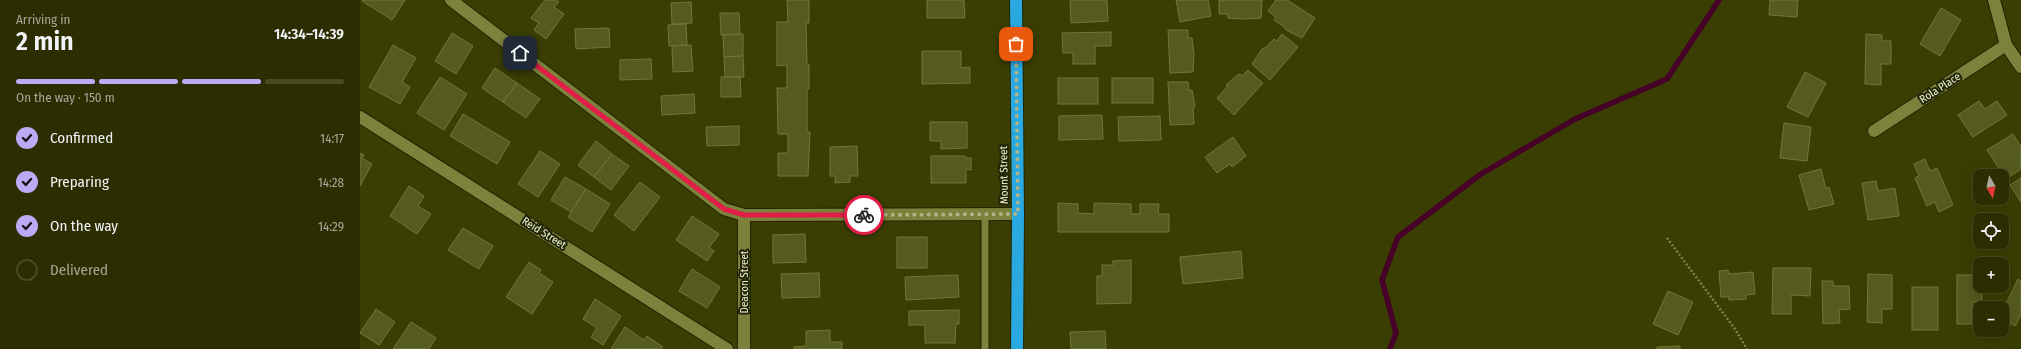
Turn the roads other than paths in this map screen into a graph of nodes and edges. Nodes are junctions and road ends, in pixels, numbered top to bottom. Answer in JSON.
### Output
{"nodes":[{"id":1,"x":451,"y":0,"type":"edge"},
{"id":2,"x":1016,"y":0,"type":"edge"},
{"id":3,"x":1994,"y":0,"type":"edge"},
{"id":4,"x":2006,"y":45,"type":"junction"},
{"id":5,"x":2021,"y":67,"type":"edge"},
{"id":6,"x":360,"y":117,"type":"edge"},
{"id":7,"x":1874,"y":131,"type":"dead end"},
{"id":8,"x":1018,"y":214,"type":"junction"},
{"id":9,"x":744,"y":215,"type":"junction"},
{"id":10,"x":985,"y":215,"type":"junction"},
{"id":11,"x":727,"y":349,"type":"edge"},
{"id":12,"x":744,"y":349,"type":"edge"},
{"id":13,"x":985,"y":349,"type":"edge"},
{"id":14,"x":1017,"y":349,"type":"edge"}],
"edges":[{"from":1,"to":9,"type":"street"},
{"from":2,"to":8,"type":"highway","name":"Mount Street"},
{"from":3,"to":4,"type":"street"},
{"from":4,"to":5,"type":"street"},
{"from":4,"to":7,"type":"street","name":"Rola Place"},
{"from":6,"to":11,"type":"street","name":"Reid Street"},
{"from":8,"to":10,"type":"street"},
{"from":8,"to":14,"type":"highway","name":"Mount Street"},
{"from":9,"to":10,"type":"street"},
{"from":9,"to":12,"type":"street","name":"Deacon Street"},
{"from":10,"to":13,"type":"lane"}]}
